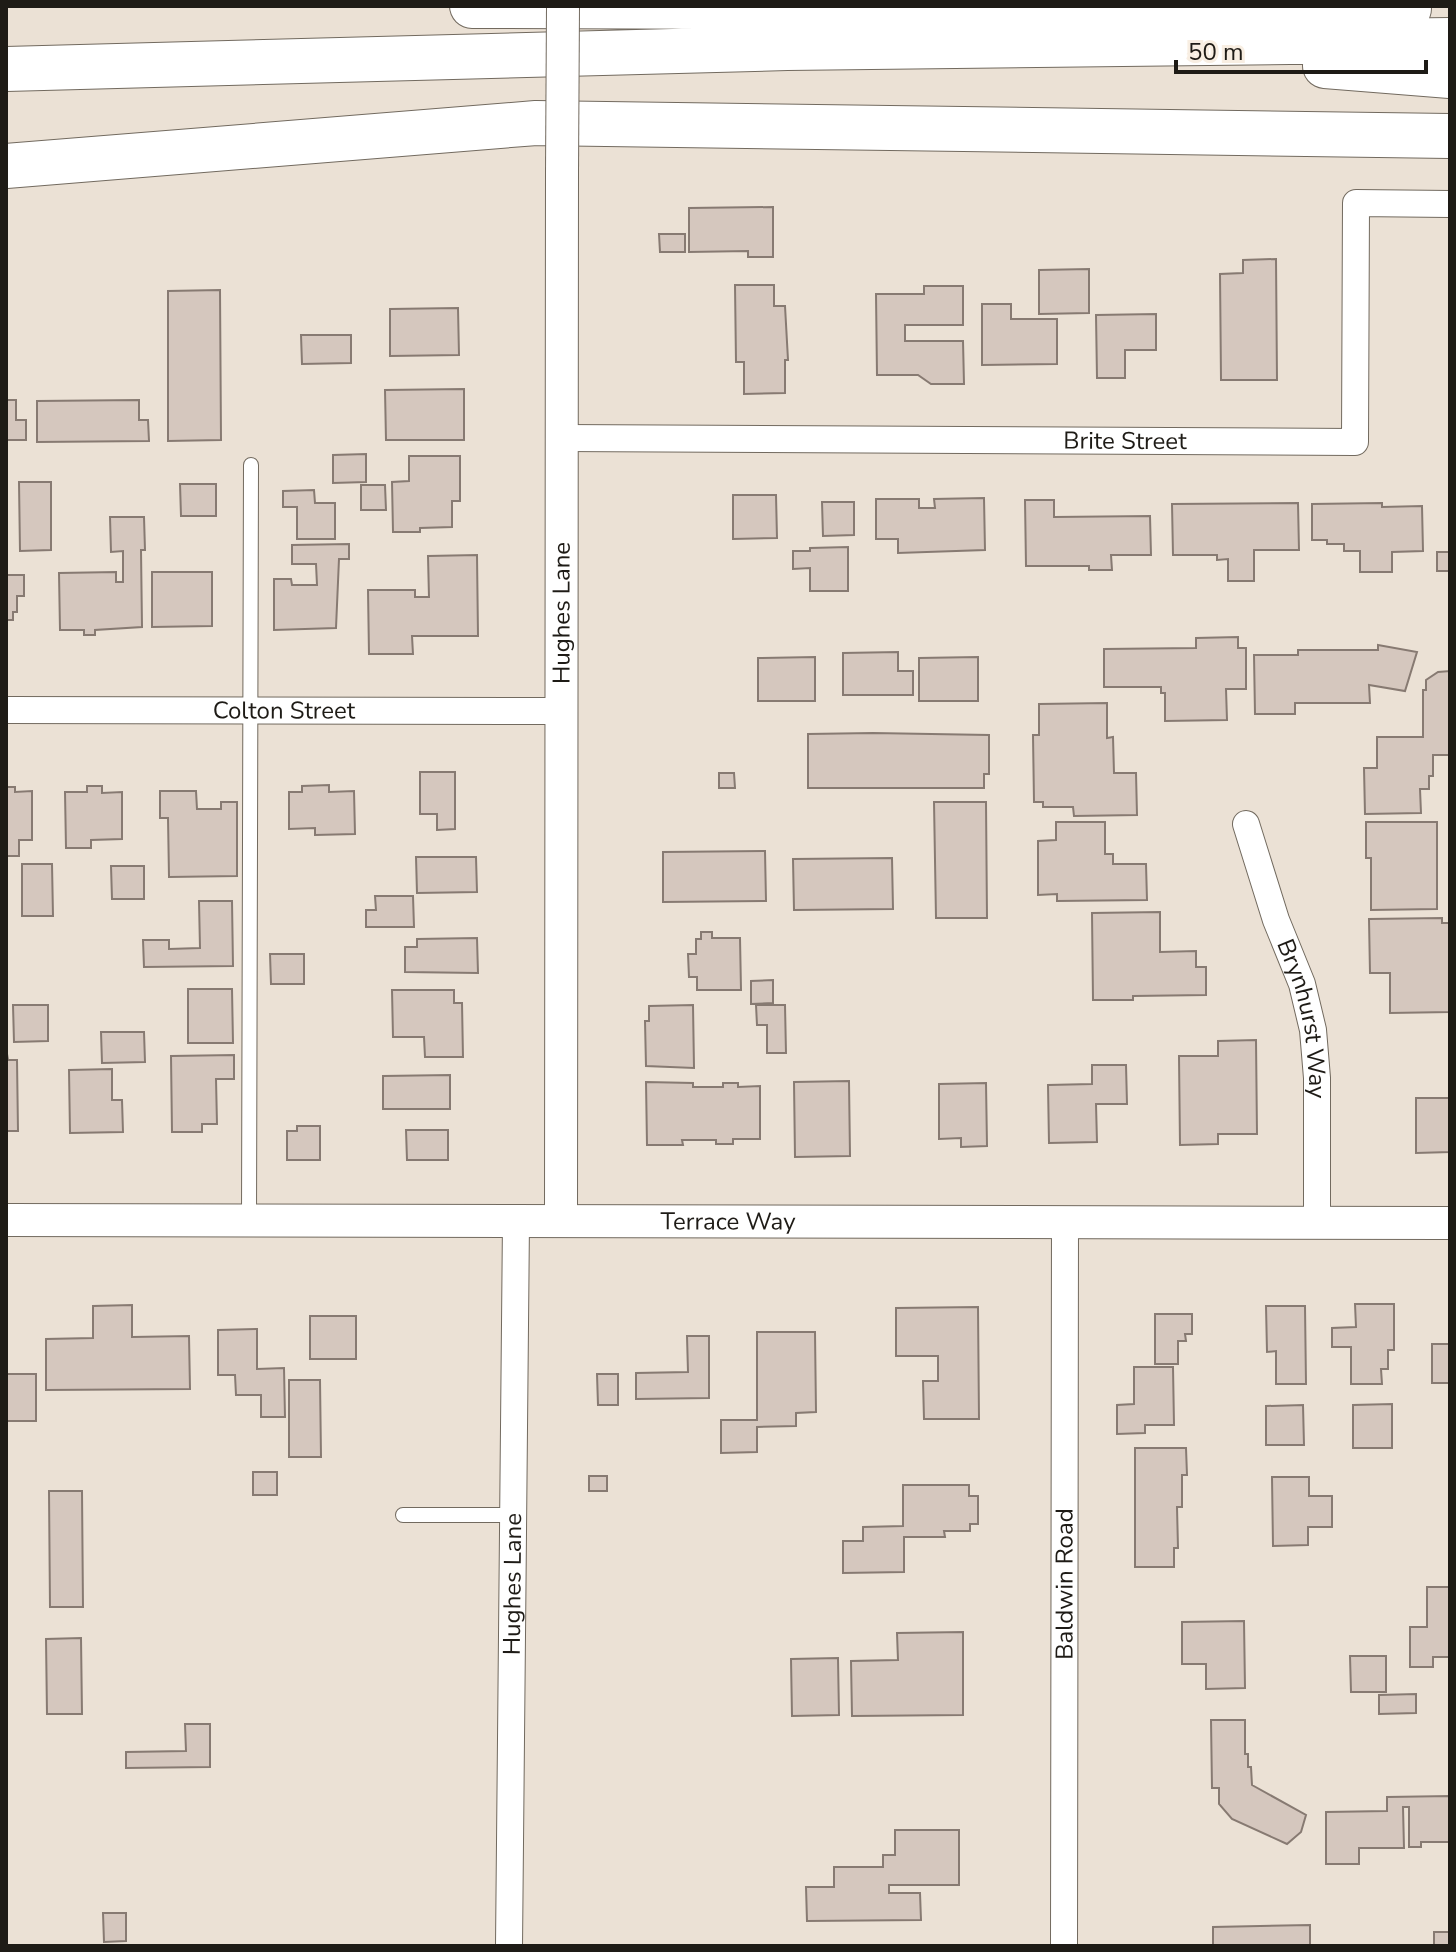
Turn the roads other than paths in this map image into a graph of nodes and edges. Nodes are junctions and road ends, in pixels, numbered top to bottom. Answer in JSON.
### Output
{"nodes":[{"id":1,"x":472,"y":6,"type":"edge"},
{"id":2,"x":563,"y":6,"type":"edge"},
{"id":3,"x":1450,"y":9,"type":"edge"},
{"id":4,"x":1450,"y":40,"type":"edge"},
{"id":5,"x":1186,"y":42,"type":"junction"},
{"id":6,"x":6,"y":69,"type":"edge"},
{"id":7,"x":1450,"y":76,"type":"edge"},
{"id":8,"x":1450,"y":136,"type":"edge"},
{"id":9,"x":6,"y":166,"type":"edge"},
{"id":10,"x":1450,"y":204,"type":"edge"},
{"id":11,"x":561,"y":438,"type":"junction"},
{"id":12,"x":251,"y":465,"type":"dead end"},
{"id":13,"x":6,"y":710,"type":"edge"},
{"id":14,"x":251,"y":711,"type":"junction"},
{"id":15,"x":561,"y":711,"type":"junction"},
{"id":16,"x":1246,"y":824,"type":"dead end"},
{"id":17,"x":6,"y":1220,"type":"edge"},
{"id":18,"x":249,"y":1221,"type":"junction"},
{"id":19,"x":516,"y":1221,"type":"junction"},
{"id":20,"x":561,"y":1221,"type":"junction"},
{"id":21,"x":1065,"y":1222,"type":"junction"},
{"id":22,"x":1317,"y":1223,"type":"junction"},
{"id":23,"x":1450,"y":1223,"type":"edge"},
{"id":24,"x":403,"y":1515,"type":"dead end"},
{"id":25,"x":513,"y":1515,"type":"junction"},
{"id":26,"x":509,"y":1946,"type":"edge"},
{"id":27,"x":1064,"y":1946,"type":"edge"}],
"edges":[{"from":1,"to":3,"type":"highway"},
{"from":2,"to":11,"type":"street","name":"Hughes Lane","bridge":true},
{"from":4,"to":5,"type":"highway"},
{"from":5,"to":6,"type":"highway"},
{"from":5,"to":7,"type":"highway"},
{"from":8,"to":9,"type":"highway"},
{"from":10,"to":11,"type":"street","name":"Brite Street"},
{"from":11,"to":15,"type":"street","name":"Hughes Lane"},
{"from":12,"to":14,"type":"lane"},
{"from":13,"to":14,"type":"street","name":"Colton Street"},
{"from":14,"to":15,"type":"street","name":"Colton Street"},
{"from":14,"to":18,"type":"lane"},
{"from":15,"to":20,"type":"street","name":"Hughes Lane"},
{"from":16,"to":22,"type":"street","name":"Brynhurst Way"},
{"from":17,"to":18,"type":"street","name":"Terrace Way"},
{"from":18,"to":19,"type":"street","name":"Terrace Way"},
{"from":19,"to":20,"type":"street","name":"Terrace Way"},
{"from":19,"to":25,"type":"street","name":"Hughes Lane"},
{"from":20,"to":21,"type":"street","name":"Terrace Way"},
{"from":21,"to":22,"type":"street","name":"Terrace Way"},
{"from":21,"to":27,"type":"street","name":"Baldwin Road"},
{"from":22,"to":23,"type":"street","name":"Terrace Way"},
{"from":24,"to":25,"type":"lane"},
{"from":25,"to":26,"type":"street","name":"Hughes Lane"}]}
